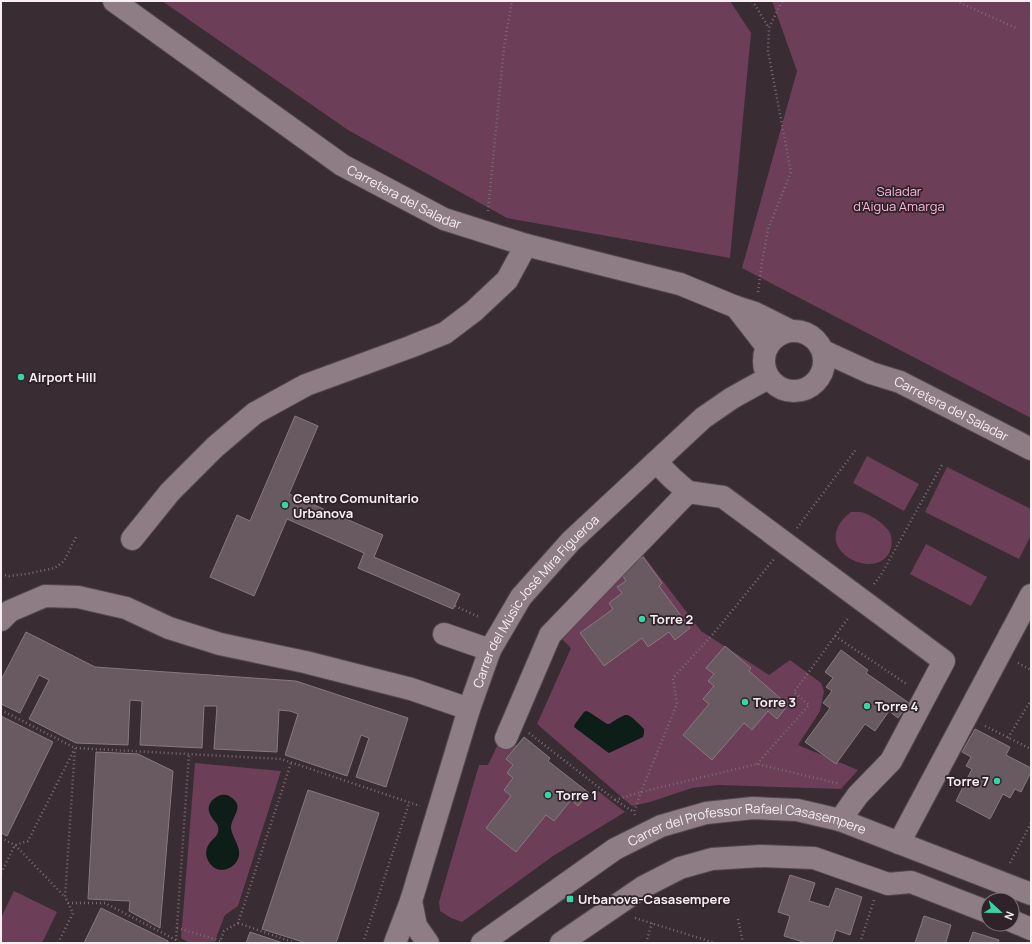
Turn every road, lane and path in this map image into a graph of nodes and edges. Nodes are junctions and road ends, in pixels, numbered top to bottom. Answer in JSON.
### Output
{"nodes":[{"id":1,"x":114,"y":1,"type":"edge"},
{"id":2,"x":512,"y":1,"type":"edge"},
{"id":3,"x":752,"y":1,"type":"edge"},
{"id":4,"x":782,"y":1,"type":"edge"},
{"id":5,"x":956,"y":1,"type":"edge"},
{"id":6,"x":769,"y":28,"type":"junction"},
{"id":7,"x":1016,"y":28,"type":"dead end"},
{"id":8,"x":486,"y":232,"type":"junction"},
{"id":9,"x":526,"y":245,"type":"junction"},
{"id":10,"x":745,"y":310,"type":"junction"},
{"id":11,"x":791,"y":331,"type":"junction"},
{"id":12,"x":767,"y":347,"type":"junction"},
{"id":13,"x":823,"y":351,"type":"junction"},
{"id":14,"x":871,"y":372,"type":"junction"},
{"id":15,"x":768,"y":378,"type":"junction"},
{"id":16,"x":818,"y":380,"type":"junction"},
{"id":17,"x":857,"y":448,"type":"dead end"},
{"id":18,"x":1031,"y":449,"type":"edge"},
{"id":19,"x":656,"y":462,"type":"junction"},
{"id":20,"x":688,"y":492,"type":"junction"},
{"id":21,"x":77,"y":535,"type":"dead end"},
{"id":22,"x":132,"y":539,"type":"dead end"},
{"id":23,"x":786,"y":544,"type":"junction"},
{"id":24,"x":1,"y":574,"type":"edge"},
{"id":25,"x":1031,"y":595,"type":"edge"},
{"id":26,"x":455,"y":606,"type":"dead end"},
{"id":27,"x":479,"y":617,"type":"dead end"},
{"id":28,"x":1,"y":620,"type":"edge"},
{"id":29,"x":444,"y":634,"type":"dead end"},
{"id":30,"x":835,"y":636,"type":"dead end"},
{"id":31,"x":490,"y":650,"type":"junction"},
{"id":32,"x":911,"y":687,"type":"dead end"},
{"id":33,"x":1031,"y":700,"type":"edge"},
{"id":34,"x":469,"y":709,"type":"junction"},
{"id":35,"x":1,"y":710,"type":"edge"},
{"id":36,"x":966,"y":716,"type":"junction"},
{"id":37,"x":510,"y":729,"type":"joint"},
{"id":38,"x":1008,"y":738,"type":"junction"},
{"id":39,"x":75,"y":748,"type":"junction"},
{"id":40,"x":1031,"y":749,"type":"edge"},
{"id":41,"x":189,"y":754,"type":"junction"},
{"id":42,"x":291,"y":763,"type":"junction"},
{"id":43,"x":841,"y":784,"type":"dead end"},
{"id":44,"x":641,"y":792,"type":"junction"},
{"id":45,"x":615,"y":800,"type":"junction"},
{"id":46,"x":409,"y":803,"type":"junction"},
{"id":47,"x":415,"y":805,"type":"dead end"},
{"id":48,"x":840,"y":820,"type":"junction"},
{"id":49,"x":1031,"y":822,"type":"edge"},
{"id":50,"x":1,"y":838,"type":"edge"},
{"id":51,"x":899,"y":843,"type":"junction"},
{"id":52,"x":15,"y":845,"type":"junction"},
{"id":53,"x":923,"y":852,"type":"junction"},
{"id":54,"x":1010,"y":862,"type":"dead end"},
{"id":55,"x":1,"y":873,"type":"edge"},
{"id":56,"x":880,"y":881,"type":"junction"},
{"id":57,"x":911,"y":882,"type":"junction"},
{"id":58,"x":1031,"y":894,"type":"edge"},
{"id":59,"x":66,"y":897,"type":"junction"},
{"id":60,"x":411,"y":901,"type":"junction"},
{"id":61,"x":68,"y":903,"type":"junction"},
{"id":62,"x":980,"y":909,"type":"edge"},
{"id":63,"x":610,"y":910,"type":"junction"},
{"id":64,"x":738,"y":919,"type":"dead end"},
{"id":65,"x":238,"y":923,"type":"junction"},
{"id":66,"x":652,"y":923,"type":"junction"},
{"id":67,"x":1020,"y":925,"type":"edge"},
{"id":68,"x":177,"y":928,"type":"junction"},
{"id":69,"x":1031,"y":929,"type":"edge"},
{"id":70,"x":176,"y":940,"type":"junction"},
{"id":71,"x":221,"y":942,"type":"edge"},
{"id":72,"x":58,"y":943,"type":"edge"},
{"id":73,"x":179,"y":943,"type":"edge"},
{"id":74,"x":295,"y":943,"type":"edge"},
{"id":75,"x":363,"y":943,"type":"edge"},
{"id":76,"x":395,"y":943,"type":"edge"},
{"id":77,"x":399,"y":943,"type":"edge"},
{"id":78,"x":429,"y":943,"type":"edge"},
{"id":79,"x":482,"y":943,"type":"edge"},
{"id":80,"x":561,"y":943,"type":"edge"},
{"id":81,"x":646,"y":943,"type":"edge"},
{"id":82,"x":715,"y":943,"type":"edge"},
{"id":83,"x":743,"y":943,"type":"edge"},
{"id":84,"x":860,"y":943,"type":"edge"}],
"edges":[{"from":1,"to":8,"type":"street","name":"Carretera del Saladar"},
{"from":2,"to":8,"type":"path"},
{"from":3,"to":6,"type":"path"},
{"from":4,"to":6,"type":"path"},
{"from":5,"to":7,"type":"path"},
{"from":6,"to":10,"type":"path"},
{"from":8,"to":9,"type":"street","name":"Carretera del Saladar"},
{"from":9,"to":10,"type":"street","name":"Carretera del Saladar"},
{"from":9,"to":22,"type":"street"},
{"from":10,"to":11,"type":"street","name":"Carretera del Saladar"},
{"from":10,"to":12,"type":"street","name":"Carretera del Saladar"},
{"from":11,"to":12,"type":"street"},
{"from":11,"to":13,"type":"street"},
{"from":12,"to":15,"type":"street"},
{"from":13,"to":14,"type":"street","name":"Carretera del Saladar"},
{"from":13,"to":16,"type":"street"},
{"from":14,"to":16,"type":"street","name":"Carretera del Saladar"},
{"from":14,"to":18,"type":"street","name":"Carretera del Saladar"},
{"from":15,"to":16,"type":"street"},
{"from":15,"to":19,"type":"street","name":"Carrer del Músic José Mira Figueroa"},
{"from":17,"to":23,"type":"path"},
{"from":19,"to":20,"type":"street"},
{"from":19,"to":31,"type":"street","name":"Carrer del Músic José Mira Figueroa"},
{"from":20,"to":23,"type":"street"},
{"from":20,"to":37,"type":"street"},
{"from":21,"to":24,"type":"path"},
{"from":23,"to":44,"type":"path"},
{"from":23,"to":48,"type":"street"},
{"from":25,"to":36,"type":"street"},
{"from":26,"to":27,"type":"path"},
{"from":28,"to":34,"type":"street"},
{"from":29,"to":31,"type":"street"},
{"from":30,"to":32,"type":"path"},
{"from":31,"to":34,"type":"street","name":"Carrer del Músic José Mira Figueroa"},
{"from":33,"to":38,"type":"path"},
{"from":34,"to":60,"type":"street","name":"Carrer del Músic José Mira Figueroa"},
{"from":35,"to":39,"type":"path"},
{"from":36,"to":38,"type":"path"},
{"from":36,"to":51,"type":"street"},
{"from":37,"to":45,"type":"path"},
{"from":38,"to":40,"type":"path"},
{"from":39,"to":41,"type":"path"},
{"from":39,"to":52,"type":"path"},
{"from":39,"to":59,"type":"path"},
{"from":41,"to":42,"type":"path"},
{"from":41,"to":68,"type":"path"},
{"from":42,"to":46,"type":"path"},
{"from":42,"to":65,"type":"path"},
{"from":43,"to":44,"type":"path"},
{"from":44,"to":45,"type":"path"},
{"from":44,"to":45,"type":"path"},
{"from":46,"to":47,"type":"path"},
{"from":46,"to":75,"type":"path"},
{"from":48,"to":51,"type":"street","name":"Carrer del Professor Rafael Casasempere"},
{"from":48,"to":79,"type":"street","name":"Carrer del Professor Rafael Casasempere"},
{"from":49,"to":54,"type":"path"},
{"from":50,"to":52,"type":"path"},
{"from":51,"to":53,"type":"street","name":"Carrer del Professor Rafael Casasempere"},
{"from":52,"to":55,"type":"path"},
{"from":52,"to":59,"type":"path"},
{"from":53,"to":57,"type":"street"},
{"from":53,"to":58,"type":"street","name":"Carrer del Professor Rafael Casasempere"},
{"from":56,"to":57,"type":"street"},
{"from":56,"to":63,"type":"street"},
{"from":56,"to":84,"type":"path"},
{"from":57,"to":62,"type":"street"},
{"from":59,"to":61,"type":"path"},
{"from":60,"to":76,"type":"street","name":"Carrer del Músic José Mira Figueroa"},
{"from":60,"to":78,"type":"street","name":"Carrer del Músic José Mira Figueroa"},
{"from":61,"to":70,"type":"path"},
{"from":61,"to":72,"type":"path"},
{"from":63,"to":66,"type":"path"},
{"from":63,"to":80,"type":"street"},
{"from":64,"to":83,"type":"path"},
{"from":65,"to":71,"type":"path"},
{"from":65,"to":74,"type":"path"},
{"from":66,"to":81,"type":"path"},
{"from":66,"to":82,"type":"path"},
{"from":67,"to":69,"type":"street"},
{"from":68,"to":70,"type":"path"},
{"from":68,"to":71,"type":"path"},
{"from":70,"to":73,"type":"path"},
{"from":77,"to":78,"type":"street","name":"Carrer del Músic José Mira Figueroa"}]}
